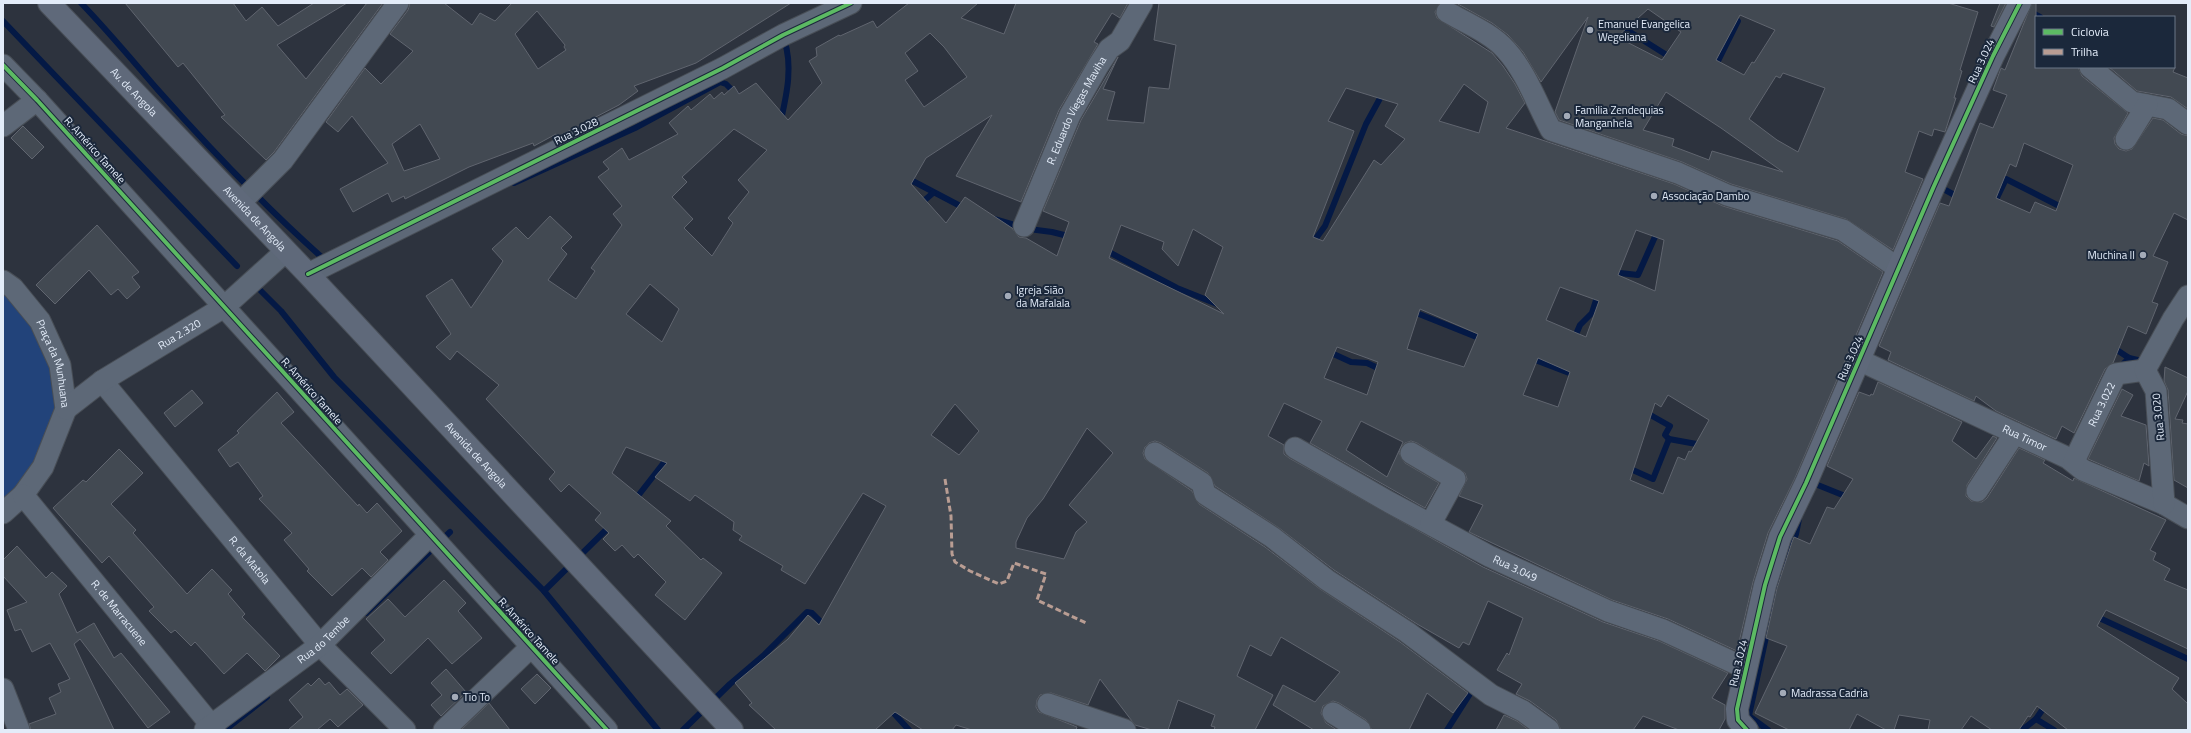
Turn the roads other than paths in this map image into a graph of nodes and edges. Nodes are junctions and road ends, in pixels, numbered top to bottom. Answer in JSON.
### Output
{"nodes":[{"id":1,"x":49,"y":3,"type":"edge"},
{"id":2,"x":398,"y":3,"type":"edge"},
{"id":3,"x":851,"y":3,"type":"edge"},
{"id":4,"x":1142,"y":3,"type":"edge"},
{"id":5,"x":2020,"y":3,"type":"edge"},
{"id":6,"x":1447,"y":12,"type":"dead end"},
{"id":7,"x":3,"y":65,"type":"edge"},
{"id":8,"x":2091,"y":68,"type":"edge"},
{"id":9,"x":37,"y":100,"type":"junction"},
{"id":10,"x":2147,"y":105,"type":"junction"},
{"id":11,"x":2188,"y":124,"type":"edge"},
{"id":12,"x":3,"y":126,"type":"edge"},
{"id":13,"x":2126,"y":138,"type":"dead end"},
{"id":14,"x":219,"y":181,"type":"joint"},
{"id":15,"x":240,"y":203,"type":"junction"},
{"id":16,"x":1024,"y":226,"type":"dead end"},
{"id":17,"x":286,"y":252,"type":"junction"},
{"id":18,"x":1898,"y":268,"type":"junction"},
{"id":19,"x":308,"y":274,"type":"junction"},
{"id":20,"x":3,"y":281,"type":"edge"},
{"id":21,"x":2188,"y":296,"type":"edge"},
{"id":22,"x":224,"y":307,"type":"junction"},
{"id":23,"x":1859,"y":360,"type":"junction"},
{"id":24,"x":2145,"y":370,"type":"junction"},
{"id":25,"x":102,"y":381,"type":"junction"},
{"id":26,"x":66,"y":409,"type":"junction"},
{"id":27,"x":2015,"y":433,"type":"junction"},
{"id":28,"x":1296,"y":448,"type":"dead end"},
{"id":29,"x":1155,"y":453,"type":"dead end"},
{"id":30,"x":1411,"y":453,"type":"dead end"},
{"id":31,"x":2074,"y":461,"type":"junction"},
{"id":32,"x":1977,"y":491,"type":"dead end"},
{"id":33,"x":23,"y":495,"type":"junction"},
{"id":34,"x":2164,"y":504,"type":"junction"},
{"id":35,"x":3,"y":513,"type":"edge"},
{"id":36,"x":2188,"y":518,"type":"edge"},
{"id":37,"x":1431,"y":523,"type":"junction"},
{"id":38,"x":430,"y":535,"type":"junction"},
{"id":39,"x":320,"y":645,"type":"junction"},
{"id":40,"x":531,"y":647,"type":"junction"},
{"id":41,"x":1745,"y":668,"type":"junction"},
{"id":42,"x":3,"y":689,"type":"edge"},
{"id":43,"x":1048,"y":704,"type":"dead end"},
{"id":44,"x":1333,"y":713,"type":"dead end"},
{"id":45,"x":210,"y":729,"type":"edge"},
{"id":46,"x":19,"y":730,"type":"edge"},
{"id":47,"x":405,"y":730,"type":"edge"},
{"id":48,"x":444,"y":730,"type":"edge"},
{"id":49,"x":606,"y":730,"type":"edge"},
{"id":50,"x":732,"y":730,"type":"edge"},
{"id":51,"x":1125,"y":730,"type":"edge"},
{"id":52,"x":1360,"y":730,"type":"edge"},
{"id":53,"x":1549,"y":730,"type":"edge"},
{"id":54,"x":1747,"y":730,"type":"edge"}],
"edges":[{"from":1,"to":14,"type":"main road","name":"Av. de Angola"},
{"from":2,"to":15,"type":"street"},
{"from":3,"to":19,"type":"street","name":"Rua 3.028"},
{"from":4,"to":16,"type":"street","name":"R. Eduardo Viegas Maviha"},
{"from":5,"to":18,"type":"main road","name":"Rua 3.024"},
{"from":6,"to":18,"type":"street"},
{"from":7,"to":9,"type":"street","name":"R. Américo Tamele"},
{"from":8,"to":10,"type":"street"},
{"from":9,"to":12,"type":"street"},
{"from":9,"to":22,"type":"street","name":"R. Américo Tamele"},
{"from":10,"to":11,"type":"street"},
{"from":10,"to":13,"type":"street"},
{"from":14,"to":15,"type":"main road","name":"Avenida de Angola"},
{"from":15,"to":17,"type":"main road","name":"Avenida de Angola"},
{"from":17,"to":19,"type":"main road","name":"Avenida de Angola"},
{"from":17,"to":22,"type":"street","name":"Rua 2.320"},
{"from":18,"to":23,"type":"main road","name":"Rua 3.024"},
{"from":19,"to":50,"type":"main road","name":"Avenida de Angola"},
{"from":20,"to":26,"type":"street","name":"Praça da Munhuana"},
{"from":21,"to":24,"type":"street"},
{"from":22,"to":25,"type":"street","name":"Rua 2.320"},
{"from":22,"to":38,"type":"street","name":"R. Américo Tamele"},
{"from":23,"to":27,"type":"street","name":"Rua Timor"},
{"from":23,"to":41,"type":"main road","name":"Rua 3.024"},
{"from":24,"to":31,"type":"street","name":"Rua 3.022"},
{"from":24,"to":34,"type":"street","name":"Rua 3.020"},
{"from":25,"to":26,"type":"street","name":"Rua 2.320"},
{"from":25,"to":39,"type":"street","name":"R. da Matola"},
{"from":26,"to":33,"type":"street","name":"Praça da Munhuana"},
{"from":27,"to":31,"type":"street","name":"Rua Timor"},
{"from":27,"to":32,"type":"street"},
{"from":28,"to":37,"type":"street","name":"Rua 3.049"},
{"from":29,"to":53,"type":"street"},
{"from":30,"to":37,"type":"street"},
{"from":31,"to":34,"type":"street","name":"Rua Timor"},
{"from":33,"to":35,"type":"street","name":"Praça da Munhuana"},
{"from":33,"to":45,"type":"street","name":"R. de Marracuene"},
{"from":34,"to":36,"type":"street","name":"Rua Timor"},
{"from":37,"to":41,"type":"street","name":"Rua 3.049"},
{"from":38,"to":39,"type":"street","name":"Rua do Tembe"},
{"from":38,"to":40,"type":"street","name":"R. Américo Tamele"},
{"from":39,"to":45,"type":"street","name":"Rua do Tembe"},
{"from":39,"to":47,"type":"street","name":"R. da Matola"},
{"from":40,"to":48,"type":"street"},
{"from":40,"to":49,"type":"street","name":"R. Américo Tamele"},
{"from":41,"to":54,"type":"main road","name":"Rua 3.024"},
{"from":42,"to":46,"type":"street"},
{"from":43,"to":51,"type":"street"},
{"from":44,"to":52,"type":"street"}]}
